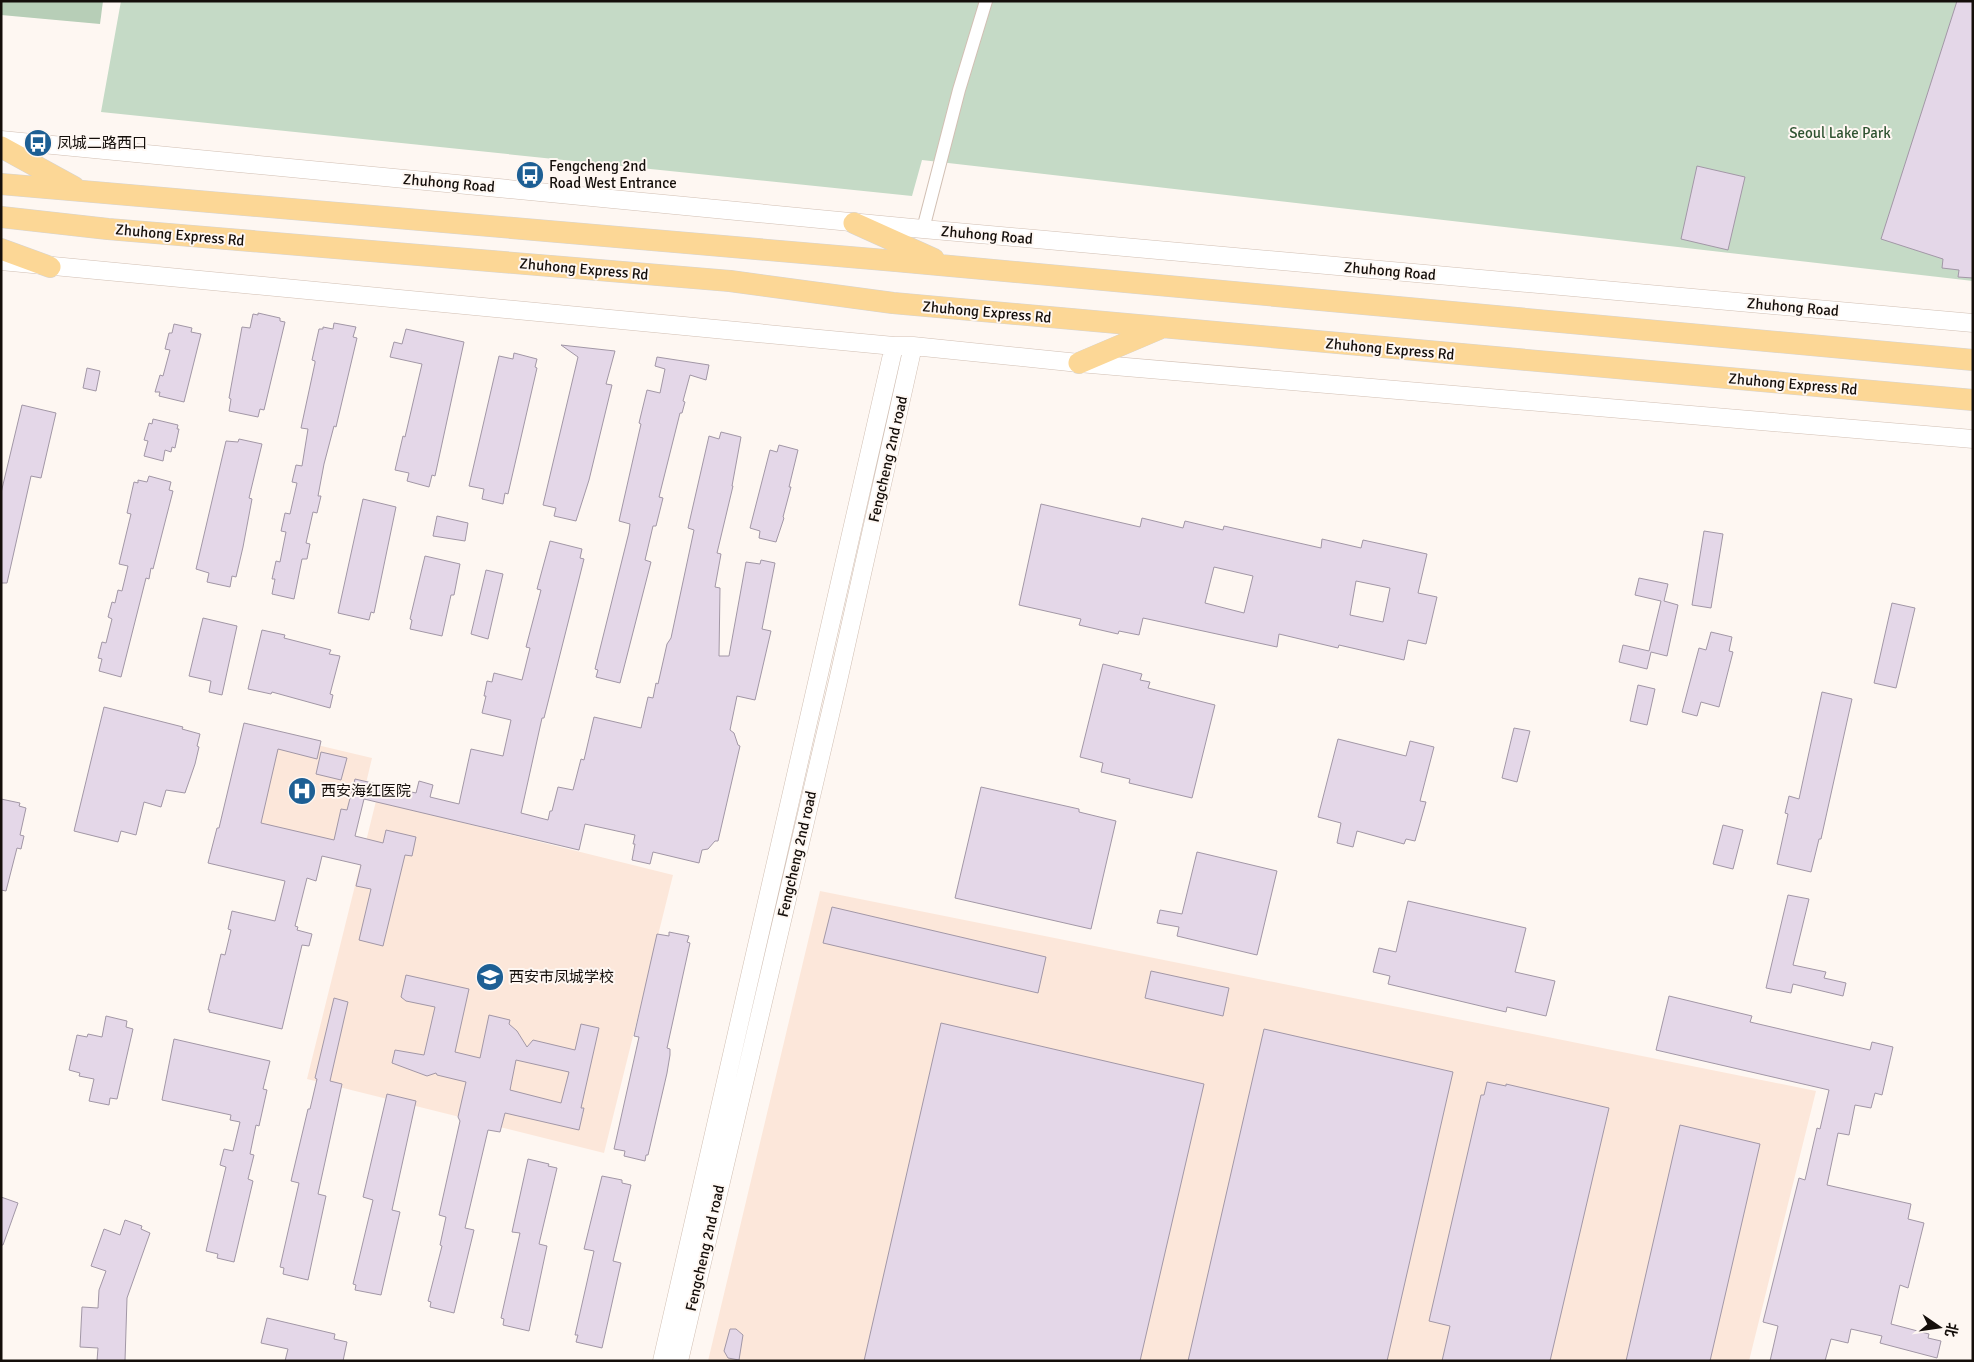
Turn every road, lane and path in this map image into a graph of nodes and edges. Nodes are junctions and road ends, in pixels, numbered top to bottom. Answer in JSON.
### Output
{"nodes":[{"id":1,"x":986,"y":1,"type":"edge"},
{"id":2,"x":1,"y":140,"type":"edge"},
{"id":3,"x":1,"y":147,"type":"edge"},
{"id":4,"x":1,"y":184,"type":"edge"},
{"id":5,"x":83,"y":192,"type":"junction"},
{"id":6,"x":1,"y":218,"type":"edge"},
{"id":7,"x":854,"y":223,"type":"junction"},
{"id":8,"x":922,"y":229,"type":"junction"},
{"id":9,"x":1,"y":249,"type":"edge"},
{"id":10,"x":1,"y":261,"type":"edge"},
{"id":11,"x":950,"y":266,"type":"junction"},
{"id":12,"x":50,"y":267,"type":"junction"},
{"id":13,"x":1973,"y":323,"type":"edge"},
{"id":14,"x":1162,"y":328,"type":"junction"},
{"id":15,"x":894,"y":346,"type":"junction"},
{"id":16,"x":913,"y":346,"type":"junction"},
{"id":17,"x":1973,"y":360,"type":"edge"},
{"id":18,"x":1079,"y":363,"type":"junction"},
{"id":19,"x":1973,"y":400,"type":"edge"},
{"id":20,"x":1973,"y":439,"type":"edge"},
{"id":21,"x":662,"y":1361,"type":"edge"},
{"id":22,"x":679,"y":1361,"type":"edge"}],
"edges":[{"from":1,"to":8,"type":"street"},
{"from":2,"to":7,"type":"main road","name":"Zhuhong Road"},
{"from":3,"to":5,"type":"highway"},
{"from":4,"to":5,"type":"highway"},
{"from":5,"to":11,"type":"highway"},
{"from":6,"to":14,"type":"highway","name":"Zhuhong Express Rd"},
{"from":7,"to":8,"type":"main road","name":"Zhuhong Road"},
{"from":7,"to":11,"type":"highway"},
{"from":8,"to":13,"type":"main road","name":"Zhuhong Road"},
{"from":9,"to":12,"type":"highway"},
{"from":10,"to":12,"type":"main road"},
{"from":11,"to":17,"type":"highway"},
{"from":12,"to":15,"type":"main road"},
{"from":14,"to":18,"type":"highway"},
{"from":14,"to":19,"type":"highway","name":"Zhuhong Express Rd"},
{"from":15,"to":16,"type":"main road"},
{"from":15,"to":21,"type":"main road"},
{"from":16,"to":18,"type":"main road"},
{"from":16,"to":22,"type":"main road","name":"Fengcheng 2nd road"},
{"from":18,"to":20,"type":"main road"}]}
